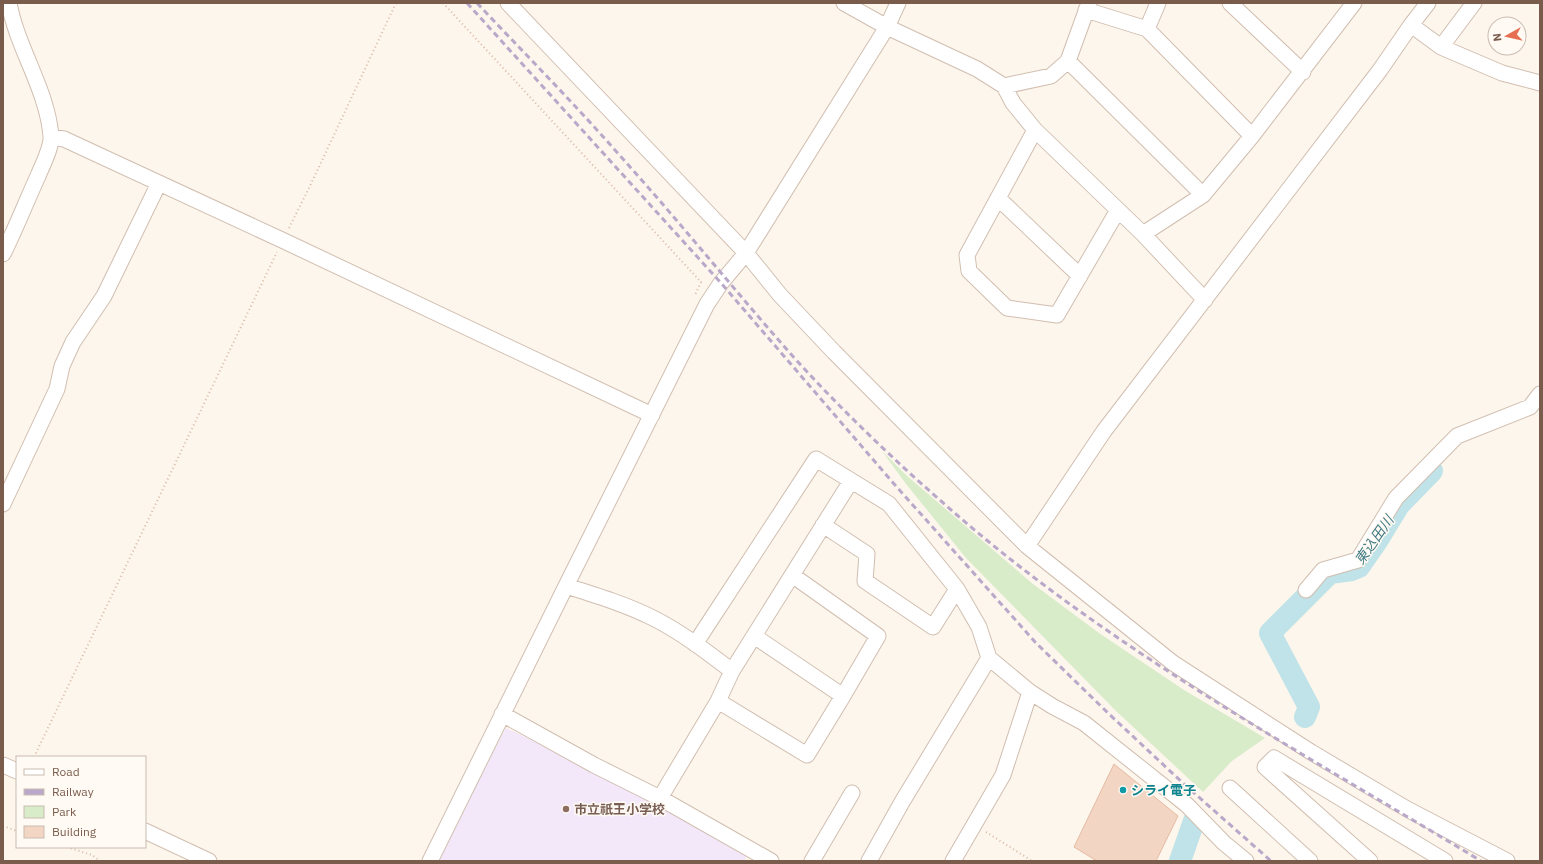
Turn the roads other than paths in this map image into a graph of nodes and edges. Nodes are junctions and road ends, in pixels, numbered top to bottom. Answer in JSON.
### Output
{"nodes":[{"id":1,"x":8,"y":3,"type":"edge"},
{"id":2,"x":508,"y":3,"type":"edge"},
{"id":3,"x":844,"y":3,"type":"edge"},
{"id":4,"x":898,"y":3,"type":"edge"},
{"id":5,"x":1158,"y":3,"type":"edge"},
{"id":6,"x":1230,"y":3,"type":"edge"},
{"id":7,"x":1354,"y":3,"type":"edge"},
{"id":8,"x":1428,"y":3,"type":"edge"},
{"id":9,"x":1474,"y":3,"type":"edge"},
{"id":10,"x":1088,"y":6,"type":"edge"},
{"id":11,"x":1411,"y":25,"type":"junction"},
{"id":12,"x":887,"y":27,"type":"junction"},
{"id":13,"x":1147,"y":29,"type":"junction"},
{"id":14,"x":1441,"y":47,"type":"junction"},
{"id":15,"x":1068,"y":61,"type":"junction"},
{"id":16,"x":1303,"y":72,"type":"junction"},
{"id":17,"x":1540,"y":84,"type":"edge"},
{"id":18,"x":1004,"y":86,"type":"junction"},
{"id":19,"x":1035,"y":130,"type":"junction"},
{"id":20,"x":1252,"y":136,"type":"junction"},
{"id":21,"x":51,"y":137,"type":"junction"},
{"id":22,"x":159,"y":183,"type":"junction"},
{"id":23,"x":1203,"y":195,"type":"junction"},
{"id":24,"x":998,"y":198,"type":"junction"},
{"id":25,"x":1118,"y":210,"type":"junction"},
{"id":26,"x":1143,"y":234,"type":"junction"},
{"id":27,"x":3,"y":254,"type":"edge"},
{"id":28,"x":746,"y":254,"type":"junction"},
{"id":29,"x":1080,"y":276,"type":"junction"},
{"id":30,"x":1205,"y":300,"type":"junction"},
{"id":31,"x":1540,"y":394,"type":"edge"},
{"id":32,"x":652,"y":416,"type":"junction"},
{"id":33,"x":851,"y":481,"type":"junction"},
{"id":34,"x":3,"y":504,"type":"edge"},
{"id":35,"x":824,"y":525,"type":"junction"},
{"id":36,"x":1027,"y":546,"type":"junction"},
{"id":37,"x":792,"y":575,"type":"junction"},
{"id":38,"x":566,"y":586,"type":"junction"},
{"id":39,"x":957,"y":589,"type":"junction"},
{"id":40,"x":1306,"y":590,"type":"dead end"},
{"id":41,"x":754,"y":636,"type":"junction"},
{"id":42,"x":695,"y":644,"type":"junction"},
{"id":43,"x":989,"y":658,"type":"junction"},
{"id":44,"x":732,"y":671,"type":"junction"},
{"id":45,"x":1030,"y":692,"type":"junction"},
{"id":46,"x":843,"y":696,"type":"junction"},
{"id":47,"x":718,"y":701,"type":"junction"},
{"id":48,"x":502,"y":714,"type":"junction"},
{"id":49,"x":3,"y":765,"type":"edge"},
{"id":50,"x":16,"y":771,"type":"edge"},
{"id":51,"x":1230,"y":788,"type":"dead end"},
{"id":52,"x":852,"y":793,"type":"dead end"},
{"id":53,"x":660,"y":798,"type":"junction"},
{"id":54,"x":146,"y":831,"type":"edge"},
{"id":55,"x":209,"y":861,"type":"edge"},
{"id":56,"x":430,"y":861,"type":"edge"},
{"id":57,"x":771,"y":861,"type":"edge"},
{"id":58,"x":812,"y":861,"type":"edge"},
{"id":59,"x":869,"y":861,"type":"edge"},
{"id":60,"x":953,"y":861,"type":"edge"},
{"id":61,"x":1246,"y":861,"type":"edge"},
{"id":62,"x":1310,"y":861,"type":"edge"},
{"id":63,"x":1370,"y":861,"type":"edge"},
{"id":64,"x":1445,"y":861,"type":"edge"},
{"id":65,"x":1507,"y":861,"type":"edge"}],
"edges":[{"from":1,"to":21,"type":"street"},
{"from":2,"to":28,"type":"street"},
{"from":3,"to":12,"type":"street"},
{"from":4,"to":12,"type":"street"},
{"from":5,"to":13,"type":"street"},
{"from":6,"to":16,"type":"street"},
{"from":7,"to":16,"type":"street"},
{"from":8,"to":11,"type":"street"},
{"from":9,"to":14,"type":"street"},
{"from":10,"to":13,"type":"street"},
{"from":10,"to":15,"type":"street"},
{"from":11,"to":14,"type":"street"},
{"from":11,"to":30,"type":"street"},
{"from":12,"to":18,"type":"street"},
{"from":12,"to":28,"type":"street"},
{"from":13,"to":20,"type":"street"},
{"from":14,"to":17,"type":"street"},
{"from":15,"to":18,"type":"street"},
{"from":15,"to":23,"type":"street"},
{"from":16,"to":20,"type":"street"},
{"from":18,"to":19,"type":"street"},
{"from":19,"to":24,"type":"street"},
{"from":19,"to":25,"type":"street"},
{"from":20,"to":23,"type":"street"},
{"from":21,"to":22,"type":"street"},
{"from":21,"to":27,"type":"street"},
{"from":22,"to":32,"type":"street"},
{"from":22,"to":34,"type":"street"},
{"from":23,"to":26,"type":"street"},
{"from":24,"to":29,"type":"street"},
{"from":24,"to":29,"type":"street"},
{"from":25,"to":26,"type":"street"},
{"from":25,"to":29,"type":"street"},
{"from":26,"to":30,"type":"street"},
{"from":28,"to":32,"type":"street"},
{"from":28,"to":36,"type":"street"},
{"from":30,"to":36,"type":"street"},
{"from":31,"to":40,"type":"street"},
{"from":32,"to":38,"type":"street"},
{"from":33,"to":35,"type":"street"},
{"from":33,"to":39,"type":"street"},
{"from":33,"to":42,"type":"street"},
{"from":35,"to":37,"type":"street"},
{"from":35,"to":39,"type":"street"},
{"from":36,"to":65,"type":"street"},
{"from":37,"to":41,"type":"street"},
{"from":37,"to":46,"type":"street"},
{"from":38,"to":42,"type":"street"},
{"from":38,"to":48,"type":"street"},
{"from":39,"to":43,"type":"street"},
{"from":41,"to":44,"type":"street"},
{"from":41,"to":46,"type":"street"},
{"from":42,"to":44,"type":"street"},
{"from":43,"to":45,"type":"street"},
{"from":43,"to":59,"type":"street"},
{"from":44,"to":47,"type":"street"},
{"from":45,"to":60,"type":"street"},
{"from":45,"to":61,"type":"street"},
{"from":46,"to":47,"type":"street"},
{"from":47,"to":53,"type":"street"},
{"from":48,"to":53,"type":"street"},
{"from":48,"to":56,"type":"street"},
{"from":49,"to":50,"type":"street"},
{"from":51,"to":62,"type":"street"},
{"from":52,"to":58,"type":"street"},
{"from":53,"to":57,"type":"street"},
{"from":54,"to":55,"type":"street"},
{"from":63,"to":64,"type":"street"}]}
